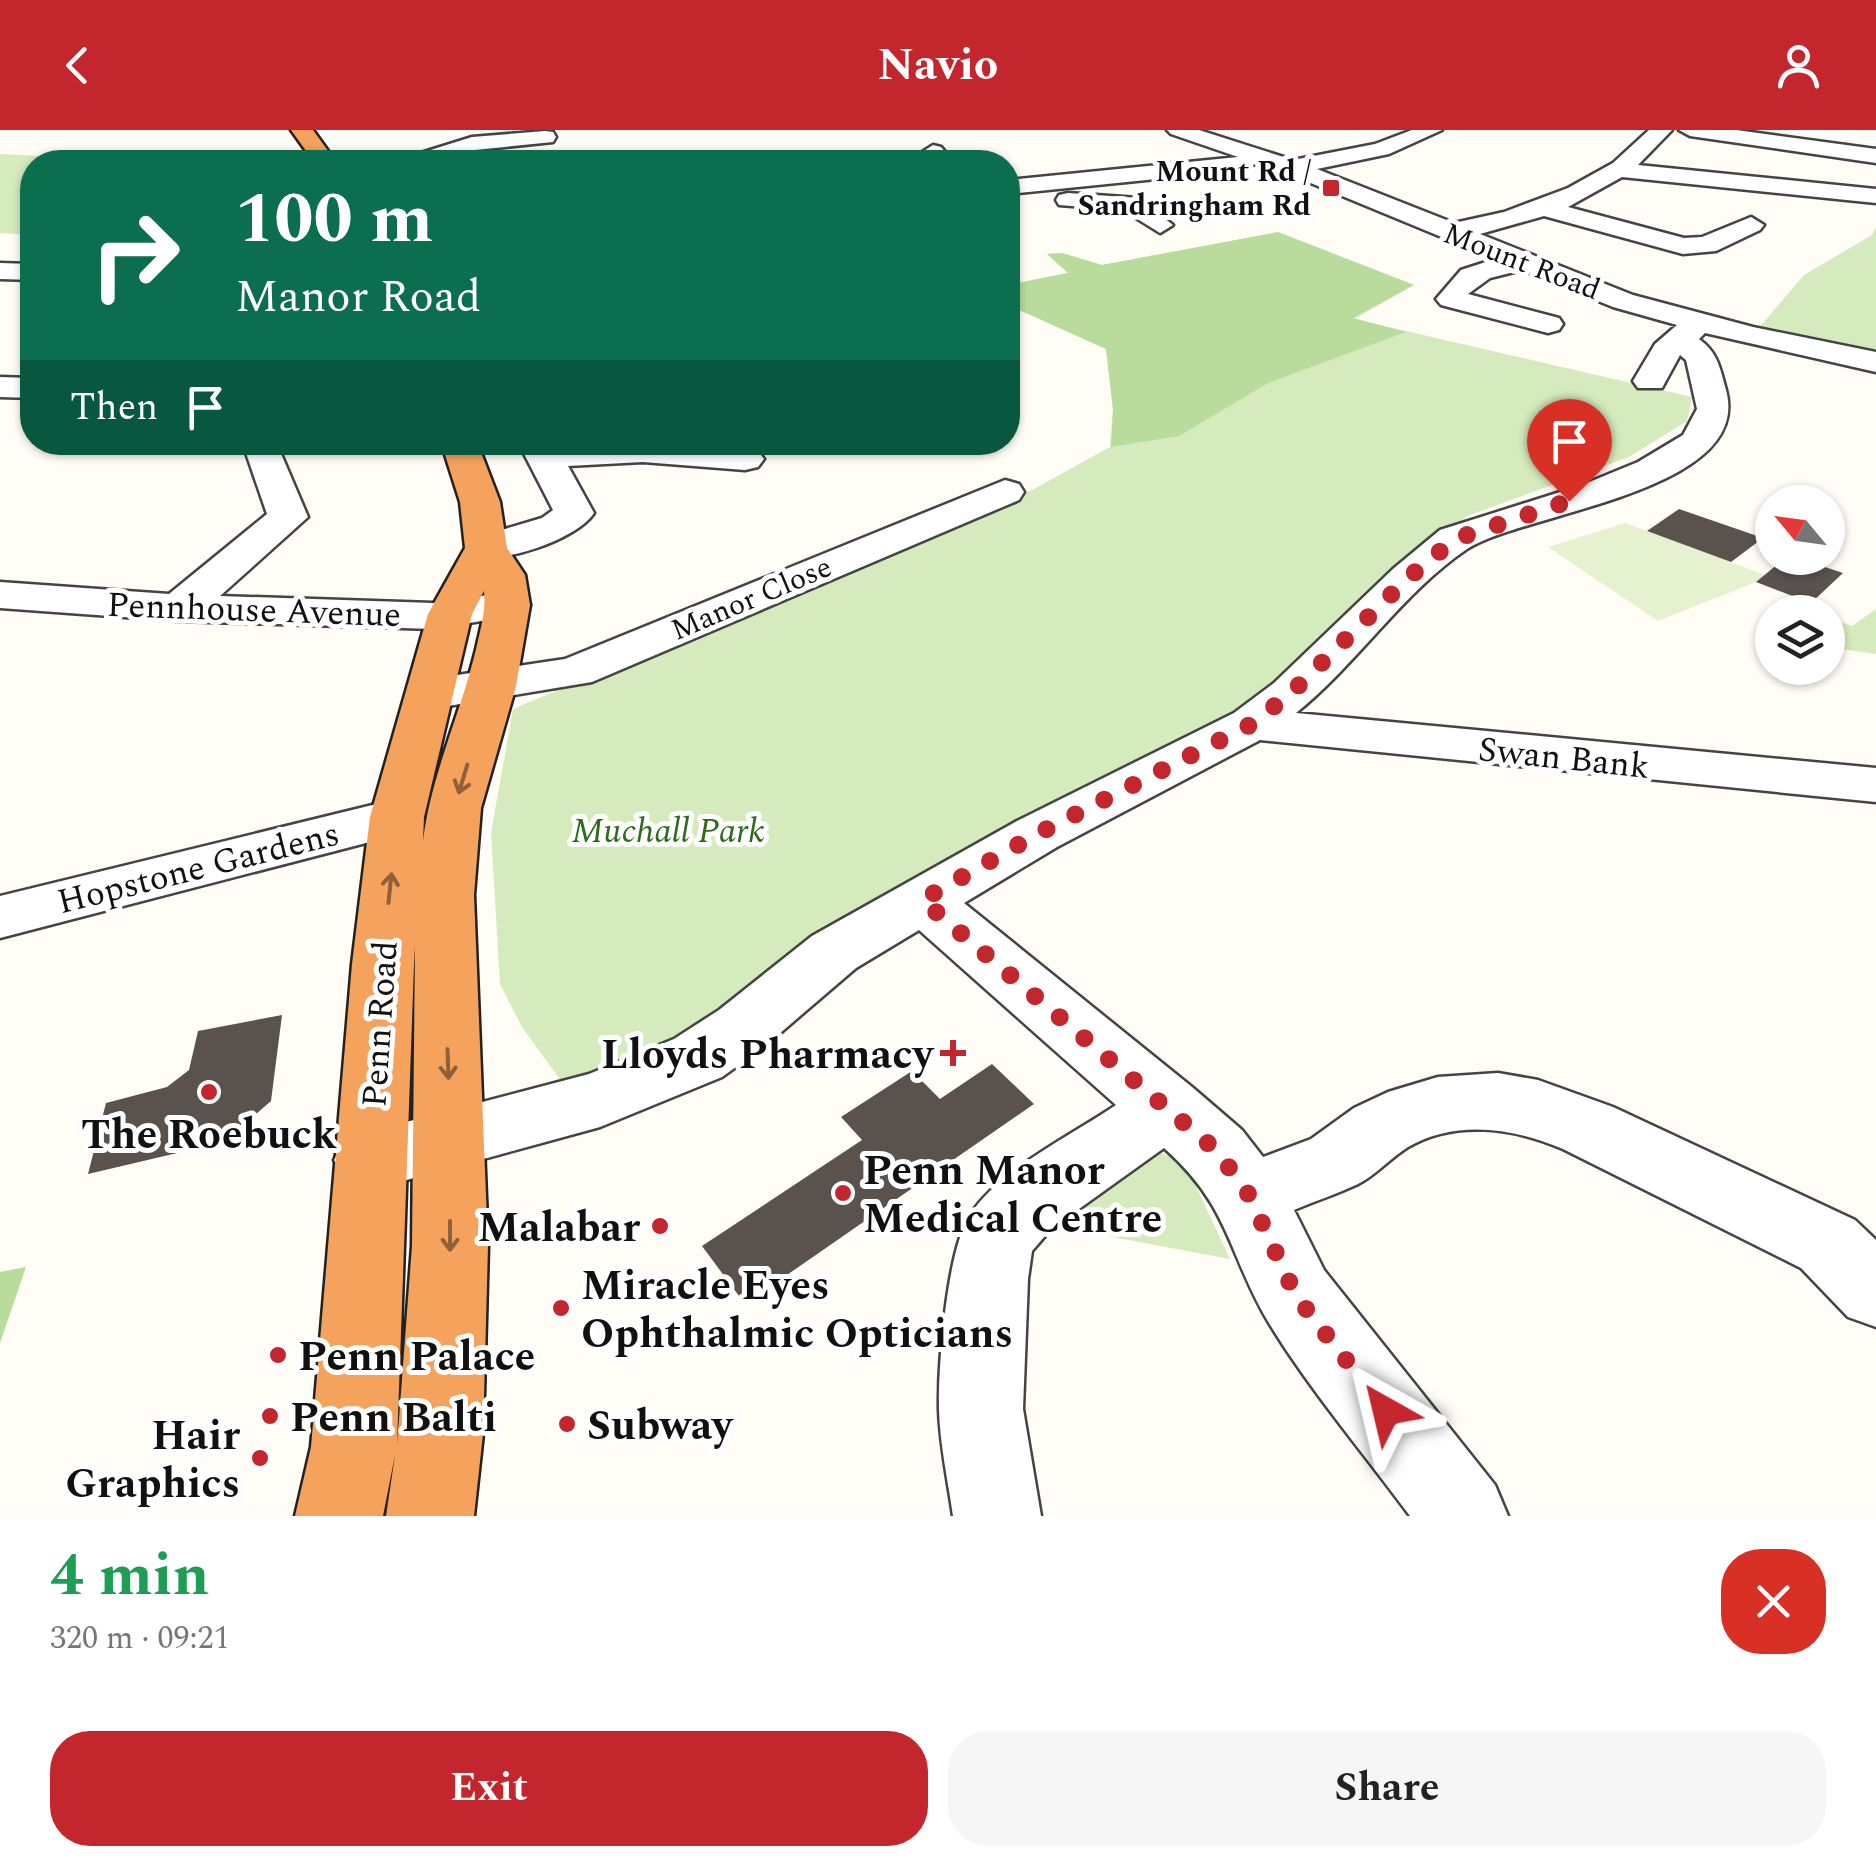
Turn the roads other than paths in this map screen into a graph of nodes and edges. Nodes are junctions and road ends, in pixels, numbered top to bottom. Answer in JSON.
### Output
{"nodes":[{"id":1,"x":1178,"y":130,"type":"edge"},
{"id":2,"x":1396,"y":130,"type":"edge"},
{"id":3,"x":1661,"y":130,"type":"edge"},
{"id":4,"x":1690,"y":130,"type":"edge"},
{"id":5,"x":1426,"y":133,"type":"edge"},
{"id":6,"x":545,"y":136,"type":"dead end"},
{"id":7,"x":453,"y":150,"type":"edge"},
{"id":8,"x":1876,"y":156,"type":"edge"},
{"id":9,"x":1280,"y":163,"type":"junction"},
{"id":10,"x":1618,"y":170,"type":"junction"},
{"id":11,"x":1020,"y":185,"type":"edge"},
{"id":12,"x":1020,"y":189,"type":"edge"},
{"id":13,"x":1876,"y":196,"type":"edge"},
{"id":14,"x":1542,"y":206,"type":"junction"},
{"id":15,"x":1716,"y":223,"type":"dead end"},
{"id":16,"x":1160,"y":224,"type":"dead end"},
{"id":17,"x":1448,"y":232,"type":"junction"},
{"id":18,"x":1520,"y":262,"type":"junction"},
{"id":19,"x":1548,"y":324,"type":"dead end"},
{"id":20,"x":1678,"y":355,"type":"junction"},
{"id":21,"x":1876,"y":362,"type":"edge"},
{"id":22,"x":265,"y":455,"type":"edge"},
{"id":23,"x":464,"y":455,"type":"edge"},
{"id":24,"x":542,"y":455,"type":"edge"},
{"id":25,"x":694,"y":455,"type":"edge"},
{"id":26,"x":745,"y":459,"type":"dead end"},
{"id":27,"x":1004,"y":492,"type":"dead end"},
{"id":28,"x":486,"y":548,"type":"junction"},
{"id":29,"x":0,"y":595,"type":"edge"},
{"id":30,"x":508,"y":605,"type":"junction"},
{"id":31,"x":179,"y":608,"type":"junction"},
{"id":32,"x":450,"y":614,"type":"junction"},
{"id":33,"x":461,"y":690,"type":"junction"},
{"id":34,"x":1252,"y":724,"type":"junction"},
{"id":35,"x":1876,"y":785,"type":"edge"},
{"id":36,"x":397,"y":817,"type":"junction"},
{"id":37,"x":922,"y":900,"type":"junction"},
{"id":38,"x":0,"y":917,"type":"edge"},
{"id":39,"x":1168,"y":1107,"type":"junction"},
{"id":40,"x":450,"y":1138,"type":"junction"},
{"id":41,"x":370,"y":1160,"type":"junction"},
{"id":42,"x":1249,"y":1195,"type":"junction"},
{"id":43,"x":1876,"y":1291,"type":"edge"},
{"id":44,"x":339,"y":1516,"type":"edge"},
{"id":45,"x":430,"y":1516,"type":"edge"},
{"id":46,"x":997,"y":1516,"type":"edge"},
{"id":47,"x":1464,"y":1516,"type":"edge"}],
"edges":[{"from":1,"to":9,"type":"street","name":"Mount Road"},
{"from":2,"to":5,"type":"street"},
{"from":3,"to":10,"type":"street"},
{"from":4,"to":8,"type":"street"},
{"from":5,"to":9,"type":"street"},
{"from":6,"to":7,"type":"street"},
{"from":9,"to":11,"type":"street"},
{"from":9,"to":17,"type":"street","name":"Mount Road"},
{"from":10,"to":13,"type":"street"},
{"from":10,"to":14,"type":"street"},
{"from":12,"to":16,"type":"street"},
{"from":14,"to":15,"type":"street"},
{"from":14,"to":17,"type":"street"},
{"from":17,"to":18,"type":"street","name":"Mount Road"},
{"from":18,"to":19,"type":"street"},
{"from":18,"to":20,"type":"street","name":"Mount Road"},
{"from":20,"to":21,"type":"street","name":"Mount Road"},
{"from":20,"to":34,"type":"street"},
{"from":22,"to":31,"type":"street"},
{"from":23,"to":28,"type":"highway","name":"Penn Road"},
{"from":24,"to":28,"type":"street"},
{"from":25,"to":26,"type":"street"},
{"from":27,"to":33,"type":"street","name":"Manor Close"},
{"from":28,"to":30,"type":"highway","name":"Penn Road"},
{"from":28,"to":32,"type":"highway","name":"Penn Road"},
{"from":29,"to":31,"type":"street","name":"Pennhouse Avenue"},
{"from":30,"to":32,"type":"street","name":"Pennhouse Avenue"},
{"from":30,"to":33,"type":"highway","name":"Penn Road"},
{"from":31,"to":32,"type":"street","name":"Pennhouse Avenue"},
{"from":32,"to":33,"type":"highway","name":"Penn Road"},
{"from":33,"to":36,"type":"highway","name":"Penn Road"},
{"from":33,"to":40,"type":"highway","name":"Penn Road","one_way":true},
{"from":34,"to":35,"type":"street","name":"Swan Bank"},
{"from":34,"to":37,"type":"street"},
{"from":36,"to":38,"type":"street","name":"Hopstone Gardens"},
{"from":41,"to":36,"type":"highway","name":"Penn Road","one_way":true},
{"from":37,"to":39,"type":"street"},
{"from":37,"to":40,"type":"street"},
{"from":39,"to":42,"type":"street"},
{"from":39,"to":46,"type":"street"},
{"from":40,"to":41,"type":"street"},
{"from":40,"to":45,"type":"highway","name":"Penn Road","one_way":true},
{"from":41,"to":44,"type":"highway","name":"Penn Road"},
{"from":42,"to":43,"type":"street"},
{"from":42,"to":47,"type":"street"}]}
